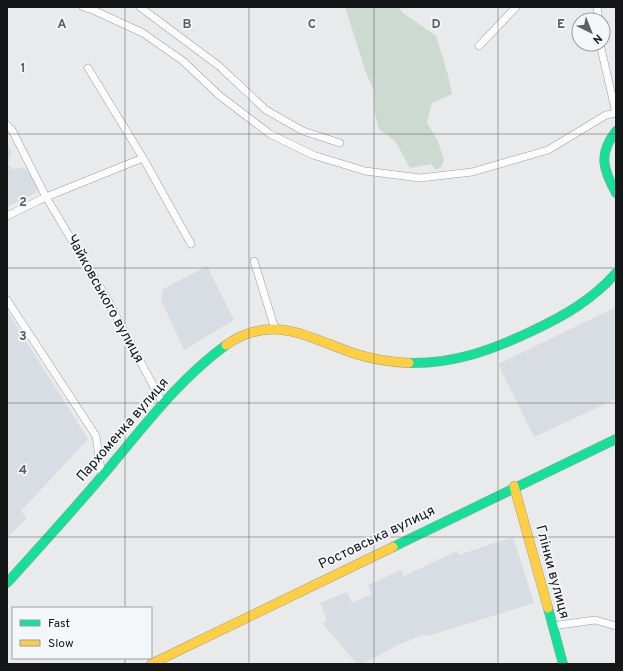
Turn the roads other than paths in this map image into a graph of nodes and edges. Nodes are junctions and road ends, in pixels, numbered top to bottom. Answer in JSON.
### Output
{"nodes":[{"id":1,"x":82,"y":7,"type":"edge"},
{"id":2,"x":140,"y":7,"type":"edge"},
{"id":3,"x":516,"y":7,"type":"edge"},
{"id":4,"x":479,"y":46,"type":"dead end"},
{"id":5,"x":602,"y":52,"type":"edge"},
{"id":6,"x":88,"y":68,"type":"dead end"},
{"id":7,"x":616,"y":113,"type":"edge"},
{"id":8,"x":7,"y":125,"type":"edge"},
{"id":9,"x":616,"y":131,"type":"edge"},
{"id":10,"x":340,"y":143,"type":"dead end"},
{"id":11,"x":143,"y":158,"type":"junction"},
{"id":12,"x":616,"y":193,"type":"edge"},
{"id":13,"x":46,"y":197,"type":"junction"},
{"id":14,"x":7,"y":216,"type":"edge"},
{"id":15,"x":192,"y":244,"type":"dead end"},
{"id":16,"x":254,"y":261,"type":"dead end"},
{"id":17,"x":616,"y":273,"type":"edge"},
{"id":18,"x":7,"y":300,"type":"edge"},
{"id":19,"x":278,"y":329,"type":"junction"},
{"id":20,"x":162,"y":402,"type":"junction"},
{"id":21,"x":616,"y":439,"type":"edge"},
{"id":22,"x":102,"y":477,"type":"junction"},
{"id":23,"x":514,"y":486,"type":"junction"},
{"id":24,"x":7,"y":583,"type":"edge"},
{"id":25,"x":552,"y":626,"type":"junction"},
{"id":26,"x":616,"y":626,"type":"edge"},
{"id":27,"x":151,"y":664,"type":"edge"},
{"id":28,"x":563,"y":664,"type":"edge"}],
"edges":[{"from":1,"to":7,"type":"street"},
{"from":2,"to":10,"type":"street"},
{"from":3,"to":4,"type":"street"},
{"from":5,"to":7,"type":"street"},
{"from":6,"to":11,"type":"street"},
{"from":8,"to":13,"type":"street","name":"Чайковського вулиця"},
{"from":9,"to":12,"type":"main road"},
{"from":11,"to":13,"type":"street"},
{"from":11,"to":15,"type":"street"},
{"from":13,"to":14,"type":"street"},
{"from":13,"to":20,"type":"street","name":"Чайковського вулиця"},
{"from":16,"to":19,"type":"street"},
{"from":17,"to":19,"type":"main road","name":"Пархоменка вулиця"},
{"from":18,"to":22,"type":"street"},
{"from":19,"to":20,"type":"main road","name":"Пархоменка вулиця"},
{"from":20,"to":22,"type":"main road","name":"Пархоменка вулиця"},
{"from":21,"to":23,"type":"main road","name":"Ростовська вулиця"},
{"from":22,"to":24,"type":"main road","name":"Пархоменка вулиця"},
{"from":23,"to":25,"type":"main road","name":"Глінки вулиця"},
{"from":23,"to":27,"type":"main road","name":"Ростовська вулиця"},
{"from":25,"to":26,"type":"street"},
{"from":25,"to":28,"type":"main road","name":"Глінки вулиця"}]}
